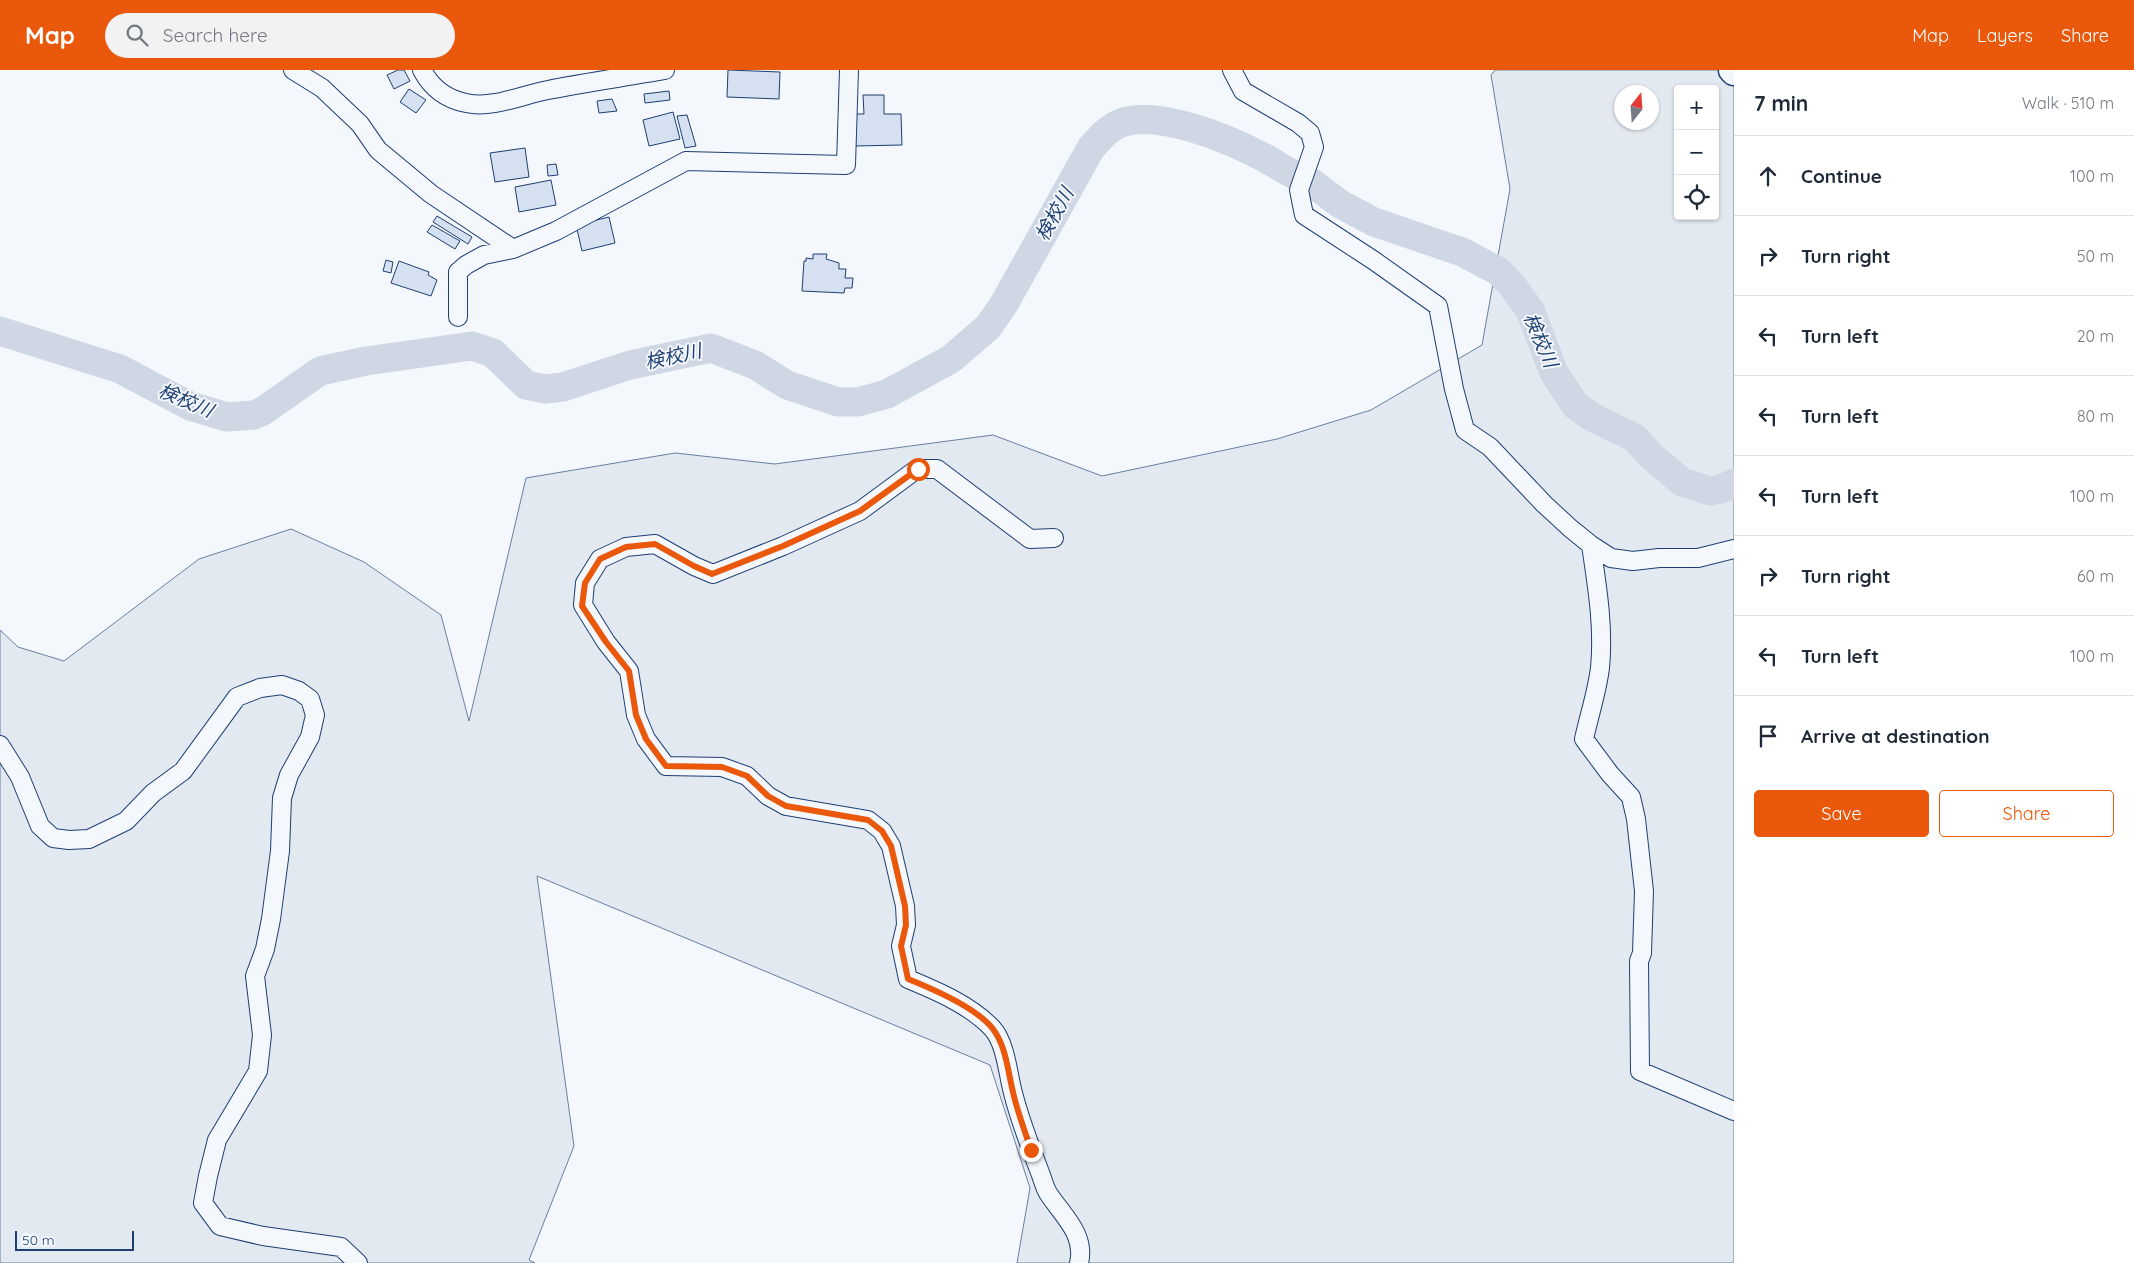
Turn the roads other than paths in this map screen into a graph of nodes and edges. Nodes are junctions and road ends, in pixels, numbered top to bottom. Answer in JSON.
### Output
{"nodes":[{"id":1,"x":422,"y":70,"type":"edge"},
{"id":2,"x":665,"y":70,"type":"edge"},
{"id":3,"x":849,"y":70,"type":"edge"},
{"id":4,"x":1232,"y":70,"type":"edge"},
{"id":5,"x":296,"y":72,"type":"edge"},
{"id":6,"x":513,"y":249,"type":"junction"},
{"id":7,"x":458,"y":317,"type":"dead end"},
{"id":8,"x":1054,"y":538,"type":"dead end"},
{"id":9,"x":1591,"y":545,"type":"junction"},
{"id":10,"x":1734,"y":549,"type":"edge"},
{"id":11,"x":0,"y":745,"type":"edge"},
{"id":12,"x":1734,"y":1110,"type":"edge"},
{"id":13,"x":358,"y":1263,"type":"edge"},
{"id":14,"x":1079,"y":1263,"type":"edge"}],
"edges":[{"from":1,"to":2,"type":"street"},
{"from":3,"to":6,"type":"street"},
{"from":4,"to":9,"type":"street"},
{"from":5,"to":6,"type":"street"},
{"from":6,"to":7,"type":"street"},
{"from":8,"to":14,"type":"street"},
{"from":9,"to":10,"type":"street"},
{"from":9,"to":12,"type":"street"},
{"from":11,"to":13,"type":"street"}]}
